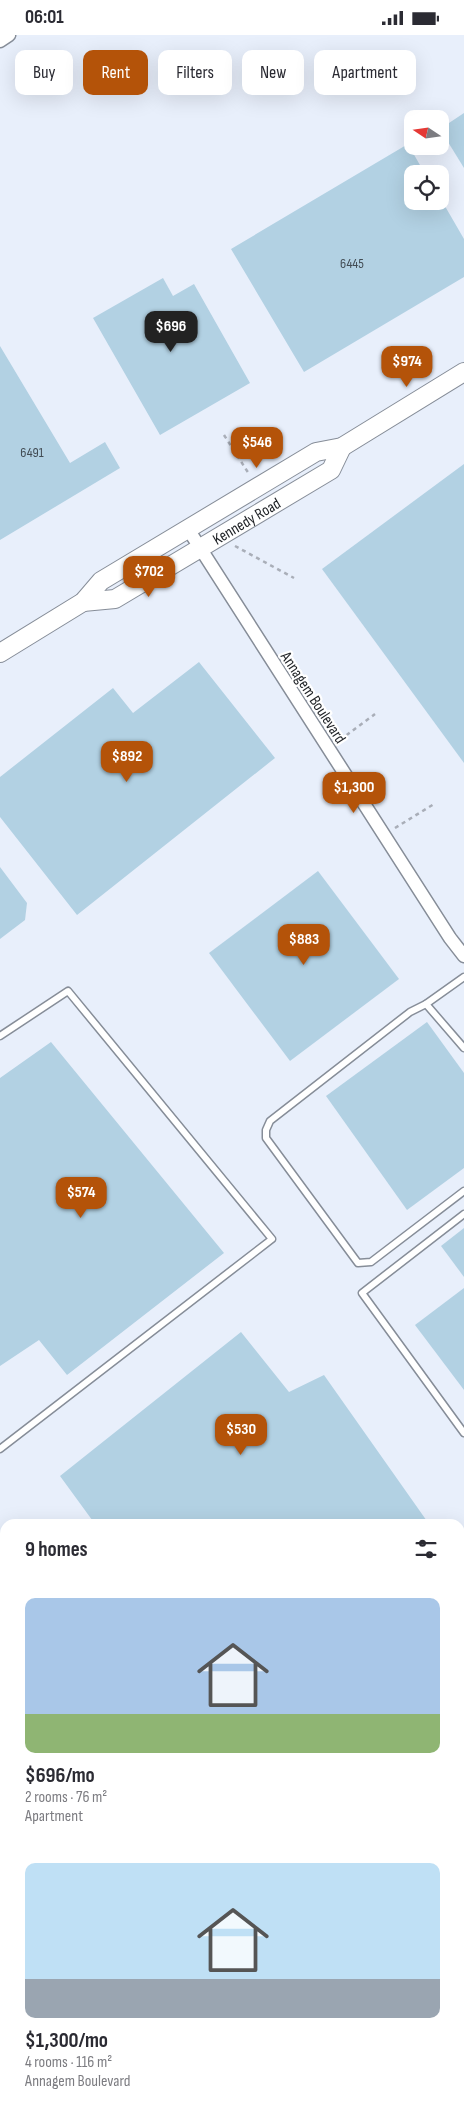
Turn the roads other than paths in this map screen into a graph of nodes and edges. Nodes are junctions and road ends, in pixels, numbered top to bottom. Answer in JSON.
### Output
{"nodes":[{"id":1,"x":9,"y":35,"type":"edge"},
{"id":2,"x":0,"y":40,"type":"edge"},
{"id":3,"x":464,"y":372,"type":"edge"},
{"id":4,"x":342,"y":447,"type":"junction"},
{"id":5,"x":188,"y":529,"type":"junction"},
{"id":6,"x":200,"y":548,"type":"junction"},
{"id":7,"x":83,"y":602,"type":"junction"},
{"id":8,"x":0,"y":653,"type":"edge"},
{"id":9,"x":464,"y":956,"type":"edge"},
{"id":10,"x":464,"y":977,"type":"edge"},
{"id":11,"x":426,"y":1004,"type":"junction"},
{"id":12,"x":0,"y":1036,"type":"edge"},
{"id":13,"x":464,"y":1048,"type":"edge"},
{"id":14,"x":464,"y":1191,"type":"edge"},
{"id":15,"x":464,"y":1214,"type":"edge"},
{"id":16,"x":464,"y":1433,"type":"edge"},
{"id":17,"x":0,"y":1449,"type":"edge"}],
"edges":[{"from":1,"to":2,"type":"street"},
{"from":3,"to":4,"type":"main road","name":"Kennedy Road"},
{"from":4,"to":5,"type":"main road","name":"Kennedy Road"},
{"from":4,"to":6,"type":"main road","name":"Kennedy Road"},
{"from":5,"to":6,"type":"street","name":"Annagem Boulevard"},
{"from":5,"to":7,"type":"main road","name":"Kennedy Road"},
{"from":6,"to":7,"type":"main road","name":"Kennedy Road"},
{"from":6,"to":9,"type":"street","name":"Annagem Boulevard"},
{"from":7,"to":8,"type":"main road","name":"Kennedy Road"},
{"from":10,"to":11,"type":"lane"},
{"from":11,"to":13,"type":"lane"},
{"from":11,"to":14,"type":"lane"},
{"from":12,"to":17,"type":"lane"},
{"from":15,"to":16,"type":"lane"}]}
